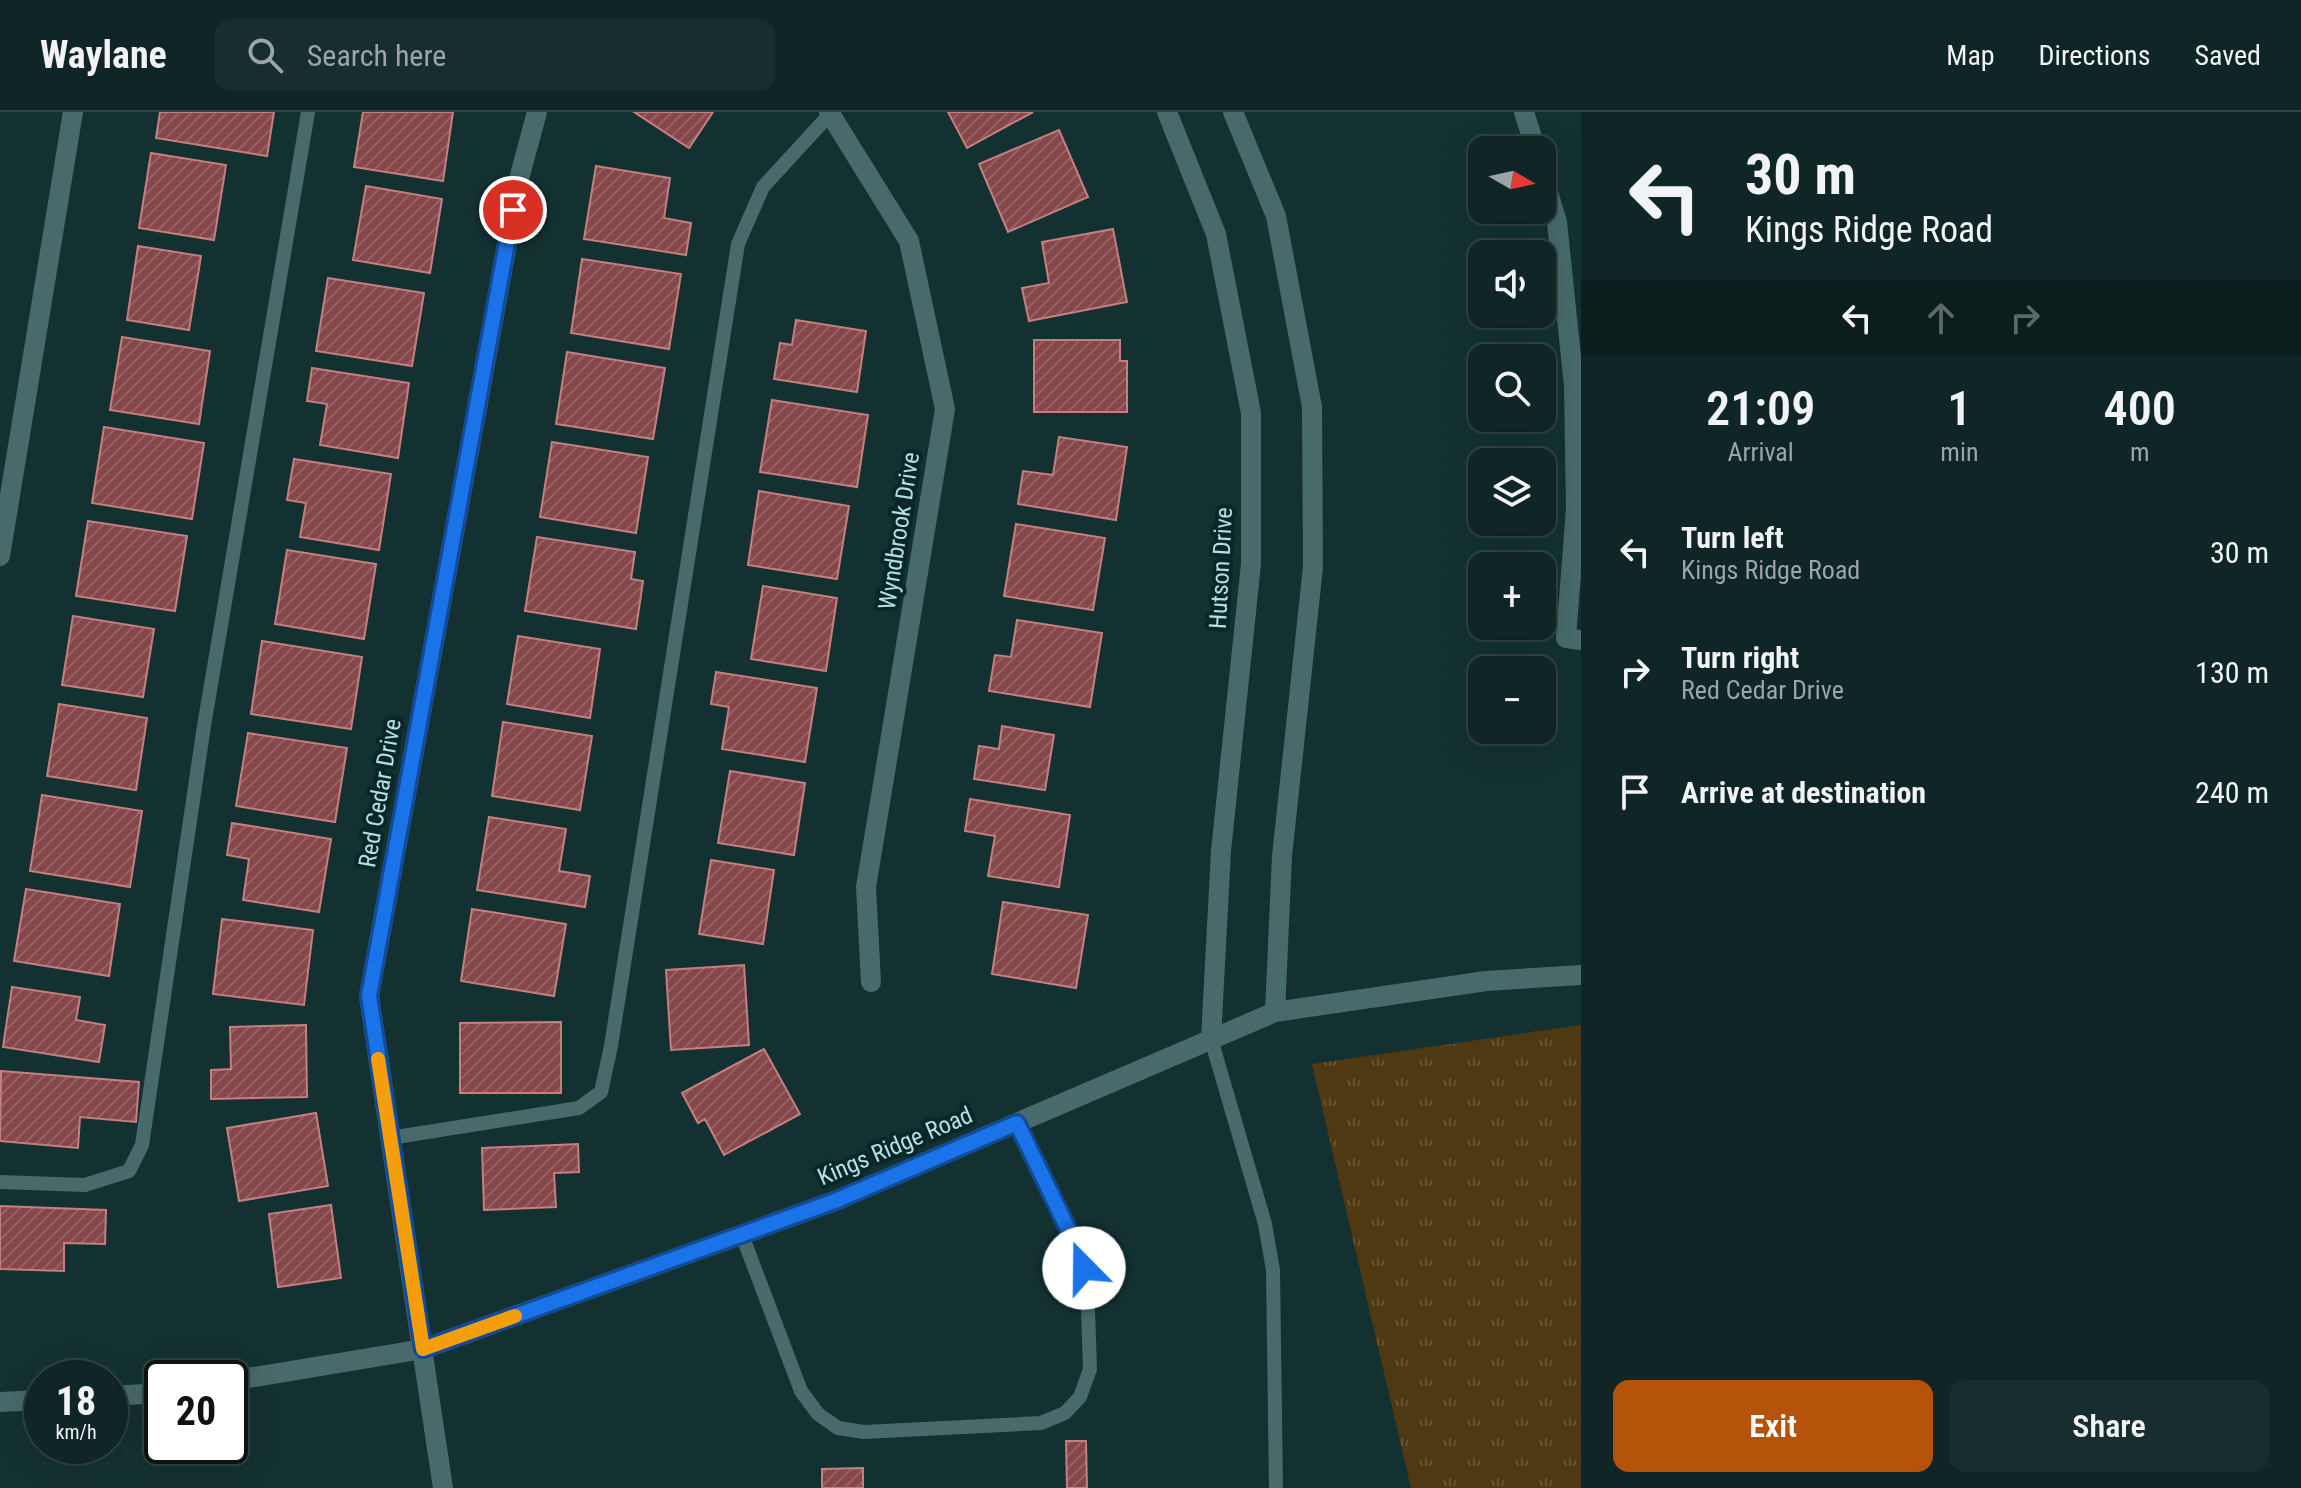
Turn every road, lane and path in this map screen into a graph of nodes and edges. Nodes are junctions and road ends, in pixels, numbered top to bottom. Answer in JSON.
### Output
{"nodes":[{"id":1,"x":73,"y":112,"type":"edge"},
{"id":2,"x":308,"y":112,"type":"edge"},
{"id":3,"x":537,"y":112,"type":"edge"},
{"id":4,"x":1167,"y":112,"type":"edge"},
{"id":5,"x":1233,"y":112,"type":"edge"},
{"id":6,"x":1524,"y":112,"type":"edge"},
{"id":7,"x":829,"y":113,"type":"edge"},
{"id":8,"x":1532,"y":136,"type":"edge"},
{"id":9,"x":1556,"y":219,"type":"edge"},
{"id":10,"x":0,"y":556,"type":"edge"},
{"id":11,"x":1573,"y":639,"type":"edge"},
{"id":12,"x":1581,"y":975,"type":"edge"},
{"id":13,"x":871,"y":982,"type":"dead end"},
{"id":14,"x":1275,"y":1012,"type":"junction"},
{"id":15,"x":1211,"y":1039,"type":"junction"},
{"id":16,"x":1017,"y":1123,"type":"junction"},
{"id":17,"x":390,"y":1138,"type":"junction"},
{"id":18,"x":0,"y":1182,"type":"edge"},
{"id":19,"x":742,"y":1235,"type":"junction"},
{"id":20,"x":423,"y":1349,"type":"junction"},
{"id":21,"x":248,"y":1378,"type":"edge"},
{"id":22,"x":24,"y":1401,"type":"edge"},
{"id":23,"x":0,"y":1402,"type":"edge"},
{"id":24,"x":443,"y":1488,"type":"edge"},
{"id":25,"x":1276,"y":1488,"type":"edge"}],
"edges":[{"from":1,"to":10,"type":"street"},
{"from":2,"to":18,"type":"lane"},
{"from":3,"to":17,"type":"street","name":"Red Cedar Drive"},
{"from":4,"to":15,"type":"street","name":"Hutson Drive"},
{"from":5,"to":14,"type":"street"},
{"from":6,"to":8,"type":"street"},
{"from":7,"to":13,"type":"street","name":"Wyndbrook Drive"},
{"from":7,"to":17,"type":"lane"},
{"from":9,"to":11,"type":"street"},
{"from":12,"to":14,"type":"street","name":"Kings Ridge Road"},
{"from":14,"to":15,"type":"street","name":"Kings Ridge Road"},
{"from":15,"to":16,"type":"street","name":"Kings Ridge Road"},
{"from":15,"to":25,"type":"lane"},
{"from":16,"to":19,"type":"street","name":"Kings Ridge Road"},
{"from":16,"to":19,"type":"lane"},
{"from":17,"to":20,"type":"street","name":"Red Cedar Drive"},
{"from":19,"to":20,"type":"street","name":"Kings Ridge Road"},
{"from":20,"to":21,"type":"street","name":"Kings Ridge Road"},
{"from":20,"to":24,"type":"street","name":"Red Cedar Drive"},
{"from":22,"to":23,"type":"street"}]}
